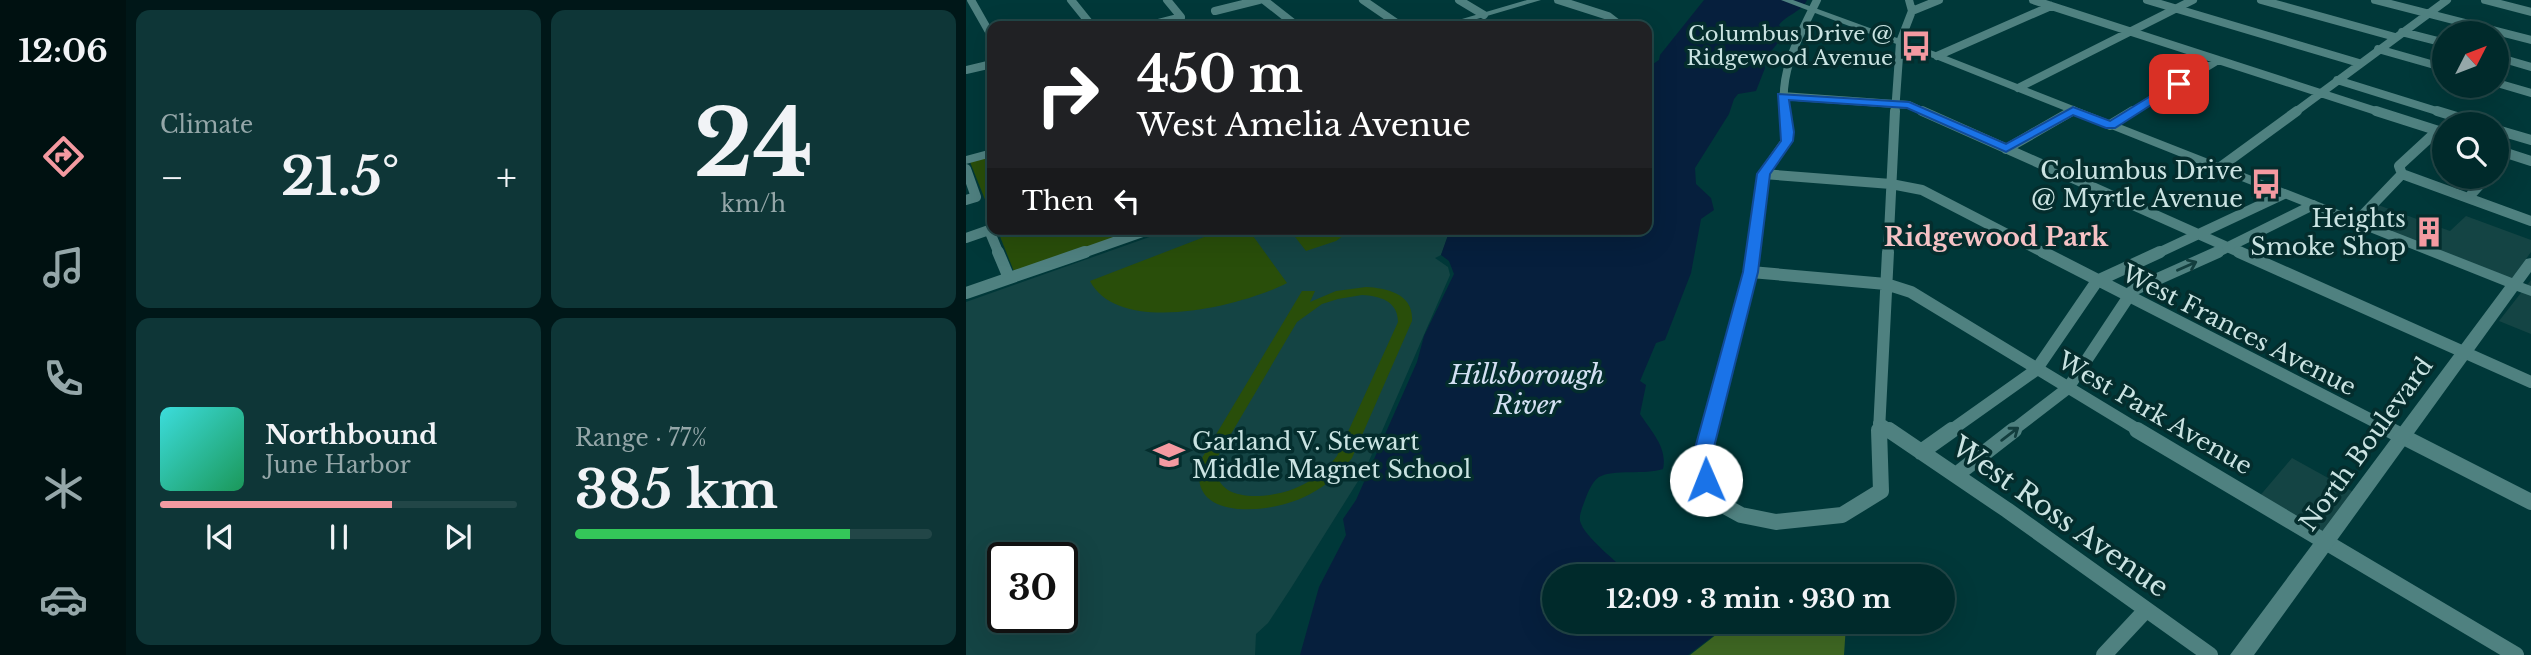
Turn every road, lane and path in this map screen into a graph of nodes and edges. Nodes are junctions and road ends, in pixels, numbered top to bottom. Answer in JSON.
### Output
{"nodes":[{"id":1,"x":982,"y":0,"type":"edge"},
{"id":2,"x":1071,"y":0,"type":"edge"},
{"id":3,"x":1167,"y":0,"type":"edge"},
{"id":4,"x":1262,"y":0,"type":"edge"},
{"id":5,"x":1363,"y":0,"type":"edge"},
{"id":6,"x":1459,"y":0,"type":"edge"},
{"id":7,"x":1537,"y":0,"type":"edge"},
{"id":8,"x":1558,"y":0,"type":"edge"},
{"id":9,"x":1785,"y":0,"type":"edge"},
{"id":10,"x":1940,"y":0,"type":"edge"},
{"id":11,"x":2034,"y":0,"type":"edge"},
{"id":12,"x":2147,"y":0,"type":"edge"},
{"id":13,"x":2193,"y":0,"type":"edge"},
{"id":14,"x":2261,"y":0,"type":"edge"},
{"id":15,"x":2375,"y":0,"type":"edge"},
{"id":16,"x":2448,"y":0,"type":"edge"},
{"id":17,"x":2485,"y":0,"type":"edge"},
{"id":18,"x":970,"y":2,"type":"edge"},
{"id":19,"x":1813,"y":5,"type":"edge"},
{"id":20,"x":1910,"y":6,"type":"edge"},
{"id":21,"x":2051,"y":6,"type":"junction"},
{"id":22,"x":2176,"y":9,"type":"junction"},
{"id":23,"x":1215,"y":11,"type":"dead end"},
{"id":24,"x":2531,"y":12,"type":"edge"},
{"id":25,"x":2429,"y":14,"type":"junction"},
{"id":26,"x":1484,"y":15,"type":"junction"},
{"id":27,"x":1088,"y":21,"type":"edge"},
{"id":28,"x":1179,"y":21,"type":"edge"},
{"id":29,"x":1290,"y":21,"type":"edge"},
{"id":30,"x":1394,"y":21,"type":"edge"},
{"id":31,"x":1462,"y":21,"type":"edge"},
{"id":32,"x":1612,"y":21,"type":"edge"},
{"id":33,"x":987,"y":29,"type":"edge"},
{"id":34,"x":2132,"y":32,"type":"junction"},
{"id":35,"x":2399,"y":34,"type":"junction"},
{"id":36,"x":2432,"y":40,"type":"edge"},
{"id":37,"x":2531,"y":40,"type":"edge"},
{"id":38,"x":1900,"y":42,"type":"junction"},
{"id":39,"x":2378,"y":49,"type":"junction"},
{"id":40,"x":1937,"y":56,"type":"junction"},
{"id":41,"x":2218,"y":60,"type":"junction"},
{"id":42,"x":2510,"y":60,"type":"edge"},
{"id":43,"x":2359,"y":63,"type":"junction"},
{"id":44,"x":2432,"y":64,"type":"edge"},
{"id":45,"x":987,"y":65,"type":"edge"},
{"id":46,"x":2531,"y":66,"type":"edge"},
{"id":47,"x":966,"y":71,"type":"edge"},
{"id":48,"x":2337,"y":80,"type":"junction"},
{"id":49,"x":2510,"y":87,"type":"edge"},
{"id":50,"x":2018,"y":88,"type":"junction"},
{"id":51,"x":2320,"y":93,"type":"junction"},
{"id":52,"x":2531,"y":93,"type":"edge"},
{"id":53,"x":1782,"y":96,"type":"junction"},
{"id":54,"x":1896,"y":103,"type":"junction"},
{"id":55,"x":2073,"y":110,"type":"junction"},
{"id":56,"x":2441,"y":112,"type":"edge"},
{"id":57,"x":2110,"y":125,"type":"junction"},
{"id":58,"x":2432,"y":129,"type":"edge"},
{"id":59,"x":2509,"y":134,"type":"edge"},
{"id":60,"x":2432,"y":139,"type":"edge"},
{"id":61,"x":2531,"y":140,"type":"edge"},
{"id":62,"x":2006,"y":149,"type":"junction"},
{"id":63,"x":987,"y":154,"type":"edge"},
{"id":64,"x":2509,"y":154,"type":"edge"},
{"id":65,"x":966,"y":160,"type":"edge"},
{"id":66,"x":2531,"y":161,"type":"edge"},
{"id":67,"x":2219,"y":168,"type":"junction"},
{"id":68,"x":966,"y":169,"type":"edge"},
{"id":69,"x":1763,"y":174,"type":"junction"},
{"id":70,"x":2402,"y":174,"type":"junction"},
{"id":71,"x":1891,"y":184,"type":"junction"},
{"id":72,"x":2476,"y":189,"type":"edge"},
{"id":73,"x":2284,"y":194,"type":"junction"},
{"id":74,"x":2468,"y":198,"type":"junction"},
{"id":75,"x":971,"y":199,"type":"edge"},
{"id":76,"x":2313,"y":205,"type":"junction"},
{"id":77,"x":2531,"y":221,"type":"edge"},
{"id":78,"x":2356,"y":222,"type":"junction"},
{"id":79,"x":987,"y":231,"type":"edge"},
{"id":80,"x":991,"y":235,"type":"edge"},
{"id":81,"x":1133,"y":235,"type":"edge"},
{"id":82,"x":2197,"y":235,"type":"junction"},
{"id":83,"x":966,"y":238,"type":"edge"},
{"id":84,"x":2228,"y":248,"type":"junction"},
{"id":85,"x":2531,"y":262,"type":"edge"},
{"id":86,"x":1751,"y":272,"type":"junction"},
{"id":87,"x":1009,"y":278,"type":"junction"},
{"id":88,"x":2097,"y":281,"type":"junction"},
{"id":89,"x":1886,"y":285,"type":"junction"},
{"id":90,"x":2515,"y":285,"type":"junction"},
{"id":91,"x":2531,"y":291,"type":"edge"},
{"id":92,"x":966,"y":293,"type":"edge"},
{"id":93,"x":2127,"y":297,"type":"junction"},
{"id":94,"x":2465,"y":352,"type":"junction"},
{"id":95,"x":2036,"y":370,"type":"junction"},
{"id":96,"x":2531,"y":382,"type":"edge"},
{"id":97,"x":2068,"y":388,"type":"junction"},
{"id":98,"x":1879,"y":423,"type":"junction"},
{"id":99,"x":2404,"y":437,"type":"junction"},
{"id":100,"x":1921,"y":452,"type":"junction"},
{"id":101,"x":1956,"y":475,"type":"junction"},
{"id":102,"x":2531,"y":502,"type":"edge"},
{"id":103,"x":2327,"y":542,"type":"junction"},
{"id":104,"x":2146,"y":610,"type":"junction"},
{"id":105,"x":2104,"y":655,"type":"edge"},
{"id":106,"x":2210,"y":655,"type":"edge"},
{"id":107,"x":2241,"y":655,"type":"edge"},
{"id":108,"x":2516,"y":655,"type":"edge"}],
"edges":[{"from":1,"to":18,"type":"street"},
{"from":2,"to":27,"type":"street"},
{"from":3,"to":28,"type":"street"},
{"from":4,"to":23,"type":"street"},
{"from":4,"to":29,"type":"street"},
{"from":5,"to":30,"type":"street"},
{"from":6,"to":26,"type":"street"},
{"from":7,"to":26,"type":"main road"},
{"from":8,"to":32,"type":"street"},
{"from":9,"to":19,"type":"main road"},
{"from":10,"to":20,"type":"street"},
{"from":11,"to":21,"type":"street"},
{"from":12,"to":22,"type":"street"},
{"from":13,"to":22,"type":"street"},
{"from":14,"to":35,"type":"street"},
{"from":15,"to":25,"type":"street"},
{"from":16,"to":25,"type":"street"},
{"from":17,"to":24,"type":"street"},
{"from":18,"to":33,"type":"street"},
{"from":19,"to":38,"type":"main road"},
{"from":19,"to":53,"type":"street"},
{"from":20,"to":38,"type":"street"},
{"from":21,"to":34,"type":"street"},
{"from":21,"to":40,"type":"street"},
{"from":22,"to":34,"type":"street"},
{"from":22,"to":43,"type":"street"},
{"from":25,"to":35,"type":"street"},
{"from":25,"to":37,"type":"street"},
{"from":26,"to":31,"type":"main road"},
{"from":34,"to":41,"type":"street"},
{"from":34,"to":50,"type":"street"},
{"from":35,"to":36,"type":"street"},
{"from":35,"to":39,"type":"street"},
{"from":38,"to":40,"type":"main road"},
{"from":38,"to":54,"type":"street"},
{"from":39,"to":43,"type":"street"},
{"from":39,"to":44,"type":"street"},
{"from":40,"to":50,"type":"main road"},
{"from":41,"to":51,"type":"street"},
{"from":41,"to":57,"type":"street"},
{"from":42,"to":46,"type":"street"},
{"from":43,"to":48,"type":"street"},
{"from":45,"to":47,"type":"street"},
{"from":48,"to":51,"type":"street"},
{"from":48,"to":56,"type":"street"},
{"from":49,"to":52,"type":"street"},
{"from":50,"to":55,"type":"main road"},
{"from":51,"to":58,"type":"street"},
{"from":51,"to":67,"type":"street"},
{"from":53,"to":54,"type":"street"},
{"from":53,"to":69,"type":"street"},
{"from":54,"to":62,"type":"street"},
{"from":54,"to":71,"type":"street"},
{"from":55,"to":57,"type":"main road"},
{"from":55,"to":62,"type":"street"},
{"from":57,"to":67,"type":"main road"},
{"from":59,"to":61,"type":"street"},
{"from":60,"to":70,"type":"street"},
{"from":62,"to":82,"type":"street"},
{"from":63,"to":65,"type":"main road"},
{"from":64,"to":66,"type":"street"},
{"from":67,"to":73,"type":"main road"},
{"from":68,"to":75,"type":"street"},
{"from":69,"to":71,"type":"street","name":"West Frances Avenue"},
{"from":69,"to":86,"type":"street"},
{"from":70,"to":74,"type":"street"},
{"from":70,"to":78,"type":"street"},
{"from":71,"to":88,"type":"street","name":"West Frances Avenue"},
{"from":71,"to":89,"type":"street"},
{"from":72,"to":74,"type":"street"},
{"from":73,"to":76,"type":"main road"},
{"from":73,"to":82,"type":"street"},
{"from":74,"to":77,"type":"street"},
{"from":76,"to":78,"type":"main road"},
{"from":76,"to":84,"type":"street"},
{"from":78,"to":90,"type":"main road"},
{"from":79,"to":83,"type":"street"},
{"from":80,"to":87,"type":"street"},
{"from":81,"to":87,"type":"street"},
{"from":82,"to":84,"type":"street"},
{"from":82,"to":88,"type":"street"},
{"from":93,"to":84,"type":"street","one_way":true},
{"from":84,"to":94,"type":"street"},
{"from":85,"to":90,"type":"main road","name":"North Boulevard"},
{"from":86,"to":89,"type":"street","name":"West Park Avenue"},
{"from":86,"to":98,"type":"street"},
{"from":87,"to":92,"type":"street"},
{"from":88,"to":93,"type":"street","name":"West Frances Avenue"},
{"from":88,"to":95,"type":"street"},
{"from":89,"to":95,"type":"street","name":"West Park Avenue"},
{"from":89,"to":98,"type":"street"},
{"from":90,"to":91,"type":"main road"},
{"from":90,"to":94,"type":"main road","name":"North Boulevard"},
{"from":93,"to":97,"type":"street"},
{"from":93,"to":99,"type":"street","name":"West Frances Avenue"},
{"from":94,"to":96,"type":"street"},
{"from":94,"to":99,"type":"main road","name":"North Boulevard"},
{"from":95,"to":97,"type":"street","name":"West Park Avenue"},
{"from":95,"to":100,"type":"street"},
{"from":101,"to":97,"type":"street","one_way":true},
{"from":97,"to":103,"type":"street","name":"West Park Avenue"},
{"from":98,"to":100,"type":"street","name":"West Ross Avenue"},
{"from":99,"to":102,"type":"street","name":"West Frances Avenue"},
{"from":99,"to":103,"type":"main road","name":"North Boulevard"},
{"from":100,"to":101,"type":"street","name":"West Ross Avenue"},
{"from":101,"to":104,"type":"street","name":"West Ross Avenue"},
{"from":103,"to":107,"type":"main road","name":"North Boulevard"},
{"from":103,"to":108,"type":"street","name":"West Park Avenue"},
{"from":104,"to":105,"type":"street"},
{"from":104,"to":106,"type":"street","name":"West Ross Avenue"}]}
